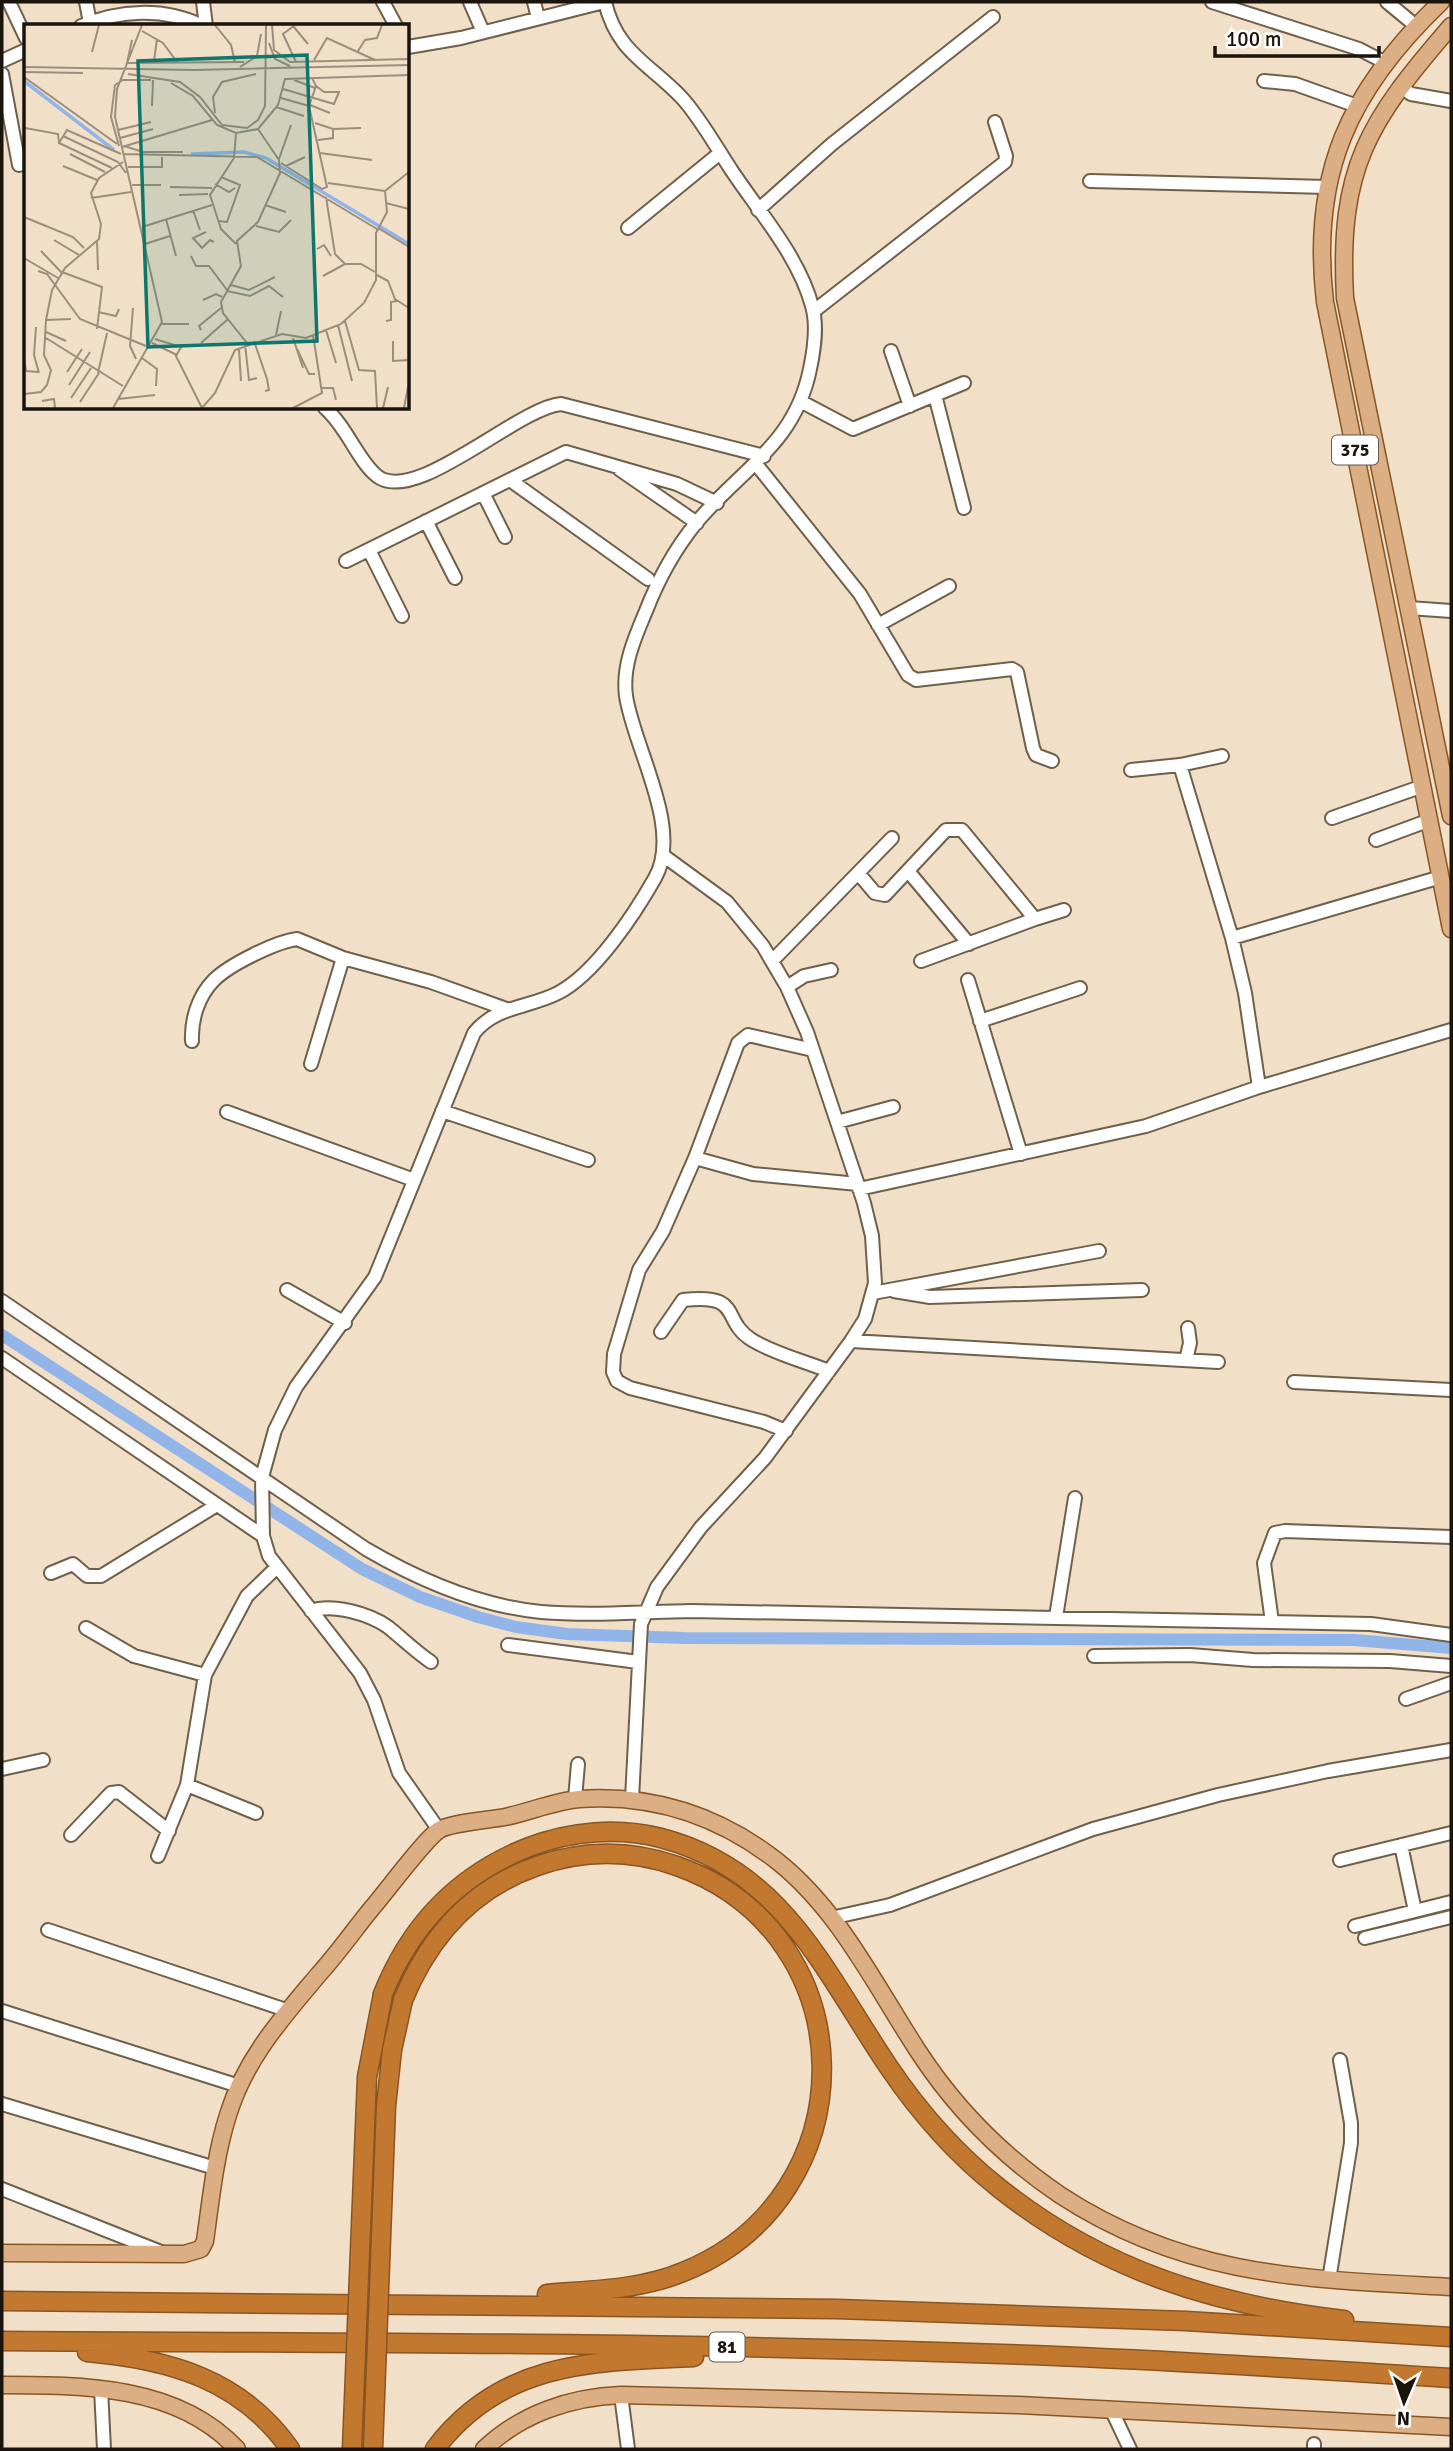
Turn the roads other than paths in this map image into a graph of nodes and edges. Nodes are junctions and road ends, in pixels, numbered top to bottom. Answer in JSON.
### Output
{"nodes":[{"id":1,"x":9,"y":2,"type":"edge"},
{"id":2,"x":86,"y":2,"type":"edge"},
{"id":3,"x":203,"y":2,"type":"edge"},
{"id":4,"x":383,"y":2,"type":"edge"},
{"id":5,"x":470,"y":2,"type":"edge"},
{"id":6,"x":534,"y":2,"type":"edge"},
{"id":7,"x":605,"y":2,"type":"edge"},
{"id":8,"x":1212,"y":2,"type":"edge"},
{"id":9,"x":1387,"y":2,"type":"edge"},
{"id":10,"x":1440,"y":2,"type":"edge"},
{"id":11,"x":992,"y":17,"type":"dead end"},
{"id":12,"x":538,"y":18,"type":"junction"},
{"id":13,"x":87,"y":24,"type":"edge"},
{"id":14,"x":91,"y":24,"type":"edge"},
{"id":15,"x":197,"y":24,"type":"edge"},
{"id":16,"x":204,"y":24,"type":"edge"},
{"id":17,"x":395,"y":24,"type":"edge"},
{"id":18,"x":1416,"y":26,"type":"junction"},
{"id":19,"x":1451,"y":26,"type":"edge"},
{"id":20,"x":483,"y":32,"type":"junction"},
{"id":21,"x":24,"y":34,"type":"edge"},
{"id":22,"x":410,"y":47,"type":"edge"},
{"id":23,"x":24,"y":51,"type":"edge"},
{"id":24,"x":2,"y":61,"type":"edge"},
{"id":25,"x":1386,"y":63,"type":"junction"},
{"id":26,"x":2,"y":74,"type":"edge"},
{"id":27,"x":1264,"y":81,"type":"dead end"},
{"id":28,"x":1400,"y":86,"type":"junction"},
{"id":29,"x":1451,"y":101,"type":"edge"},
{"id":30,"x":1357,"y":106,"type":"junction"},
{"id":31,"x":995,"y":122,"type":"dead end"},
{"id":32,"x":720,"y":153,"type":"junction"},
{"id":33,"x":19,"y":165,"type":"dead end"},
{"id":34,"x":1090,"y":181,"type":"dead end"},
{"id":35,"x":1327,"y":187,"type":"junction"},
{"id":36,"x":758,"y":210,"type":"junction"},
{"id":37,"x":628,"y":229,"type":"dead end"},
{"id":38,"x":814,"y":311,"type":"junction"},
{"id":39,"x":891,"y":351,"type":"dead end"},
{"id":40,"x":964,"y":383,"type":"dead end"},
{"id":41,"x":935,"y":395,"type":"junction"},
{"id":42,"x":802,"y":401,"type":"junction"},
{"id":43,"x":910,"y":406,"type":"junction"},
{"id":44,"x":327,"y":410,"type":"edge"},
{"id":45,"x":760,"y":460,"type":"junction"},
{"id":46,"x":618,"y":468,"type":"junction"},
{"id":47,"x":510,"y":480,"type":"junction"},
{"id":48,"x":482,"y":493,"type":"junction"},
{"id":49,"x":717,"y":503,"type":"junction"},
{"id":50,"x":964,"y":508,"type":"dead end"},
{"id":51,"x":426,"y":521,"type":"junction"},
{"id":52,"x":696,"y":523,"type":"junction"},
{"id":53,"x":505,"y":537,"type":"dead end"},
{"id":54,"x":369,"y":550,"type":"junction"},
{"id":55,"x":346,"y":561,"type":"dead end"},
{"id":56,"x":455,"y":578,"type":"dead end"},
{"id":57,"x":648,"y":579,"type":"dead end"},
{"id":58,"x":949,"y":586,"type":"dead end"},
{"id":59,"x":1409,"y":608,"type":"junction"},
{"id":60,"x":1451,"y":611,"type":"edge"},
{"id":61,"x":402,"y":616,"type":"dead end"},
{"id":62,"x":878,"y":625,"type":"junction"},
{"id":63,"x":1222,"y":755,"type":"dead end"},
{"id":64,"x":1052,"y":761,"type":"dead end"},
{"id":65,"x":1180,"y":765,"type":"junction"},
{"id":66,"x":1131,"y":770,"type":"dead end"},
{"id":67,"x":1423,"y":786,"type":"junction"},
{"id":68,"x":1451,"y":816,"type":"edge"},
{"id":69,"x":1332,"y":818,"type":"dead end"},
{"id":70,"x":1430,"y":820,"type":"junction"},
{"id":71,"x":892,"y":838,"type":"dead end"},
{"id":72,"x":1376,"y":840,"type":"dead end"},
{"id":73,"x":664,"y":856,"type":"junction"},
{"id":74,"x":908,"y":871,"type":"junction"},
{"id":75,"x":858,"y":873,"type":"junction"},
{"id":76,"x":1441,"y":877,"type":"junction"},
{"id":77,"x":1064,"y":910,"type":"dead end"},
{"id":78,"x":1035,"y":919,"type":"junction"},
{"id":79,"x":1451,"y":929,"type":"edge"},
{"id":80,"x":1232,"y":938,"type":"junction"},
{"id":81,"x":968,"y":944,"type":"junction"},
{"id":82,"x":343,"y":958,"type":"junction"},
{"id":83,"x":772,"y":961,"type":"junction"},
{"id":84,"x":921,"y":961,"type":"dead end"},
{"id":85,"x":831,"y":970,"type":"dead end"},
{"id":86,"x":968,"y":980,"type":"dead end"},
{"id":87,"x":787,"y":986,"type":"junction"},
{"id":88,"x":1080,"y":988,"type":"dead end"},
{"id":89,"x":509,"y":1010,"type":"junction"},
{"id":90,"x":980,"y":1021,"type":"junction"},
{"id":91,"x":1451,"y":1030,"type":"edge"},
{"id":92,"x":192,"y":1041,"type":"dead end"},
{"id":93,"x":813,"y":1050,"type":"junction"},
{"id":94,"x":311,"y":1064,"type":"dead end"},
{"id":95,"x":1259,"y":1087,"type":"junction"},
{"id":96,"x":893,"y":1107,"type":"dead end"},
{"id":97,"x":442,"y":1111,"type":"junction"},
{"id":98,"x":227,"y":1112,"type":"dead end"},
{"id":99,"x":837,"y":1122,"type":"junction"},
{"id":100,"x":1021,"y":1154,"type":"junction"},
{"id":101,"x":695,"y":1158,"type":"junction"},
{"id":102,"x":588,"y":1160,"type":"dead end"},
{"id":103,"x":414,"y":1181,"type":"junction"},
{"id":104,"x":859,"y":1187,"type":"junction"},
{"id":105,"x":1100,"y":1251,"type":"dead end"},
{"id":106,"x":287,"y":1290,"type":"dead end"},
{"id":107,"x":1142,"y":1290,"type":"dead end"},
{"id":108,"x":894,"y":1291,"type":"junction"},
{"id":109,"x":873,"y":1293,"type":"junction"},
{"id":110,"x":2,"y":1301,"type":"edge"},
{"id":111,"x":345,"y":1323,"type":"junction"},
{"id":112,"x":1188,"y":1328,"type":"dead end"},
{"id":113,"x":661,"y":1332,"type":"dead end"},
{"id":114,"x":851,"y":1341,"type":"junction"},
{"id":115,"x":2,"y":1357,"type":"edge"},
{"id":116,"x":1186,"y":1360,"type":"junction"},
{"id":117,"x":1218,"y":1362,"type":"dead end"},
{"id":118,"x":829,"y":1371,"type":"junction"},
{"id":119,"x":1294,"y":1382,"type":"dead end"},
{"id":120,"x":1451,"y":1390,"type":"edge"},
{"id":121,"x":786,"y":1432,"type":"junction"},
{"id":122,"x":262,"y":1484,"type":"junction"},
{"id":123,"x":1075,"y":1498,"type":"dead end"},
{"id":124,"x":217,"y":1505,"type":"junction"},
{"id":125,"x":262,"y":1530,"type":"junction"},
{"id":126,"x":1451,"y":1537,"type":"edge"},
{"id":127,"x":276,"y":1568,"type":"junction"},
{"id":128,"x":51,"y":1573,"type":"dead end"},
{"id":129,"x":311,"y":1611,"type":"junction"},
{"id":130,"x":1056,"y":1617,"type":"junction"},
{"id":131,"x":644,"y":1618,"type":"junction"},
{"id":132,"x":1272,"y":1622,"type":"junction"},
{"id":133,"x":86,"y":1628,"type":"dead end"},
{"id":134,"x":1451,"y":1635,"type":"edge"},
{"id":135,"x":508,"y":1645,"type":"dead end"},
{"id":136,"x":1094,"y":1656,"type":"dead end"},
{"id":137,"x":638,"y":1657,"type":"junction"},
{"id":138,"x":431,"y":1662,"type":"dead end"},
{"id":139,"x":1451,"y":1666,"type":"edge"},
{"id":140,"x":205,"y":1675,"type":"junction"},
{"id":141,"x":1451,"y":1683,"type":"edge"},
{"id":142,"x":1406,"y":1699,"type":"dead end"},
{"id":143,"x":1451,"y":1750,"type":"edge"},
{"id":144,"x":43,"y":1760,"type":"dead end"},
{"id":145,"x":578,"y":1764,"type":"dead end"},
{"id":146,"x":2,"y":1769,"type":"edge"},
{"id":147,"x":187,"y":1785,"type":"junction"},
{"id":148,"x":575,"y":1799,"type":"junction"},
{"id":149,"x":632,"y":1799,"type":"junction"},
{"id":150,"x":256,"y":1813,"type":"dead end"},
{"id":151,"x":439,"y":1830,"type":"junction"},
{"id":152,"x":169,"y":1832,"type":"junction"},
{"id":153,"x":1451,"y":1833,"type":"edge"},
{"id":154,"x":71,"y":1835,"type":"dead end"},
{"id":155,"x":1401,"y":1845,"type":"junction"},
{"id":156,"x":158,"y":1856,"type":"dead end"},
{"id":157,"x":1340,"y":1860,"type":"dead end"},
{"id":158,"x":1451,"y":1902,"type":"edge"},
{"id":159,"x":1415,"y":1911,"type":"junction"},
{"id":160,"x":1451,"y":1917,"type":"edge"},
{"id":161,"x":831,"y":1918,"type":"junction"},
{"id":162,"x":1354,"y":1926,"type":"dead end"},
{"id":163,"x":48,"y":1930,"type":"dead end"},
{"id":164,"x":1365,"y":1938,"type":"dead end"},
{"id":165,"x":286,"y":2010,"type":"junction"},
{"id":166,"x":2,"y":2011,"type":"edge"},
{"id":167,"x":1340,"y":2060,"type":"dead end"},
{"id":168,"x":239,"y":2086,"type":"junction"},
{"id":169,"x":2,"y":2104,"type":"edge"},
{"id":170,"x":215,"y":2168,"type":"junction"},
{"id":171,"x":2,"y":2189,"type":"edge"},
{"id":172,"x":2,"y":2253,"type":"edge"},
{"id":173,"x":168,"y":2255,"type":"junction"},
{"id":174,"x":1329,"y":2280,"type":"junction"},
{"id":175,"x":1451,"y":2287,"type":"edge"},
{"id":176,"x":2,"y":2301,"type":"edge"},
{"id":177,"x":442,"y":2303,"type":"junction"},
{"id":178,"x":1451,"y":2335,"type":"edge"},
{"id":179,"x":2,"y":2343,"type":"edge"},
{"id":180,"x":855,"y":2349,"type":"junction"},
{"id":181,"x":1451,"y":2378,"type":"edge"},
{"id":182,"x":2,"y":2385,"type":"edge"},
{"id":183,"x":101,"y":2389,"type":"junction"},
{"id":184,"x":621,"y":2395,"type":"junction"},
{"id":185,"x":1111,"y":2409,"type":"junction"},
{"id":186,"x":1451,"y":2427,"type":"edge"},
{"id":187,"x":104,"y":2449,"type":"edge"},
{"id":188,"x":237,"y":2449,"type":"edge"},
{"id":189,"x":290,"y":2449,"type":"edge"},
{"id":190,"x":352,"y":2449,"type":"edge"},
{"id":191,"x":373,"y":2449,"type":"edge"},
{"id":192,"x":435,"y":2449,"type":"edge"},
{"id":193,"x":484,"y":2449,"type":"edge"},
{"id":194,"x":628,"y":2449,"type":"edge"},
{"id":195,"x":1130,"y":2449,"type":"edge"}],
"edges":[{"from":1,"to":21,"type":"street"},
{"from":2,"to":13,"type":"street"},
{"from":3,"to":16,"type":"street"},
{"from":4,"to":17,"type":"street"},
{"from":5,"to":20,"type":"street"},
{"from":6,"to":12,"type":"street"},
{"from":7,"to":12,"type":"street"},
{"from":7,"to":32,"type":"street"},
{"from":8,"to":25,"type":"street"},
{"from":9,"to":18,"type":"street"},
{"from":10,"to":18,"type":"main road","number":"375"},
{"from":11,"to":36,"type":"street"},
{"from":12,"to":20,"type":"street"},
{"from":14,"to":15,"type":"street"},
{"from":18,"to":25,"type":"main road","number":"375"},
{"from":19,"to":28,"type":"main road","number":"375"},
{"from":20,"to":22,"type":"street"},
{"from":23,"to":24,"type":"street"},
{"from":25,"to":30,"type":"main road","number":"375"},
{"from":26,"to":33,"type":"street"},
{"from":27,"to":30,"type":"street"},
{"from":28,"to":29,"type":"street"},
{"from":28,"to":59,"type":"main road","number":"375"},
{"from":30,"to":35,"type":"main road","number":"375"},
{"from":31,"to":38,"type":"street"},
{"from":32,"to":36,"type":"street"},
{"from":32,"to":37,"type":"street"},
{"from":34,"to":35,"type":"street"},
{"from":35,"to":67,"type":"main road","number":"375"},
{"from":36,"to":38,"type":"street"},
{"from":38,"to":42,"type":"street"},
{"from":39,"to":43,"type":"street"},
{"from":40,"to":41,"type":"street"},
{"from":41,"to":43,"type":"street"},
{"from":41,"to":50,"type":"street"},
{"from":42,"to":43,"type":"street"},
{"from":42,"to":45,"type":"street"},
{"from":44,"to":45,"type":"street"},
{"from":45,"to":49,"type":"street"},
{"from":45,"to":62,"type":"street"},
{"from":46,"to":47,"type":"street"},
{"from":46,"to":49,"type":"street"},
{"from":46,"to":52,"type":"street"},
{"from":47,"to":48,"type":"street"},
{"from":47,"to":57,"type":"street"},
{"from":48,"to":51,"type":"street"},
{"from":48,"to":53,"type":"street"},
{"from":49,"to":52,"type":"street"},
{"from":51,"to":54,"type":"street"},
{"from":51,"to":56,"type":"street"},
{"from":52,"to":73,"type":"street"},
{"from":54,"to":55,"type":"street"},
{"from":54,"to":61,"type":"street"},
{"from":58,"to":62,"type":"street"},
{"from":59,"to":60,"type":"street"},
{"from":59,"to":68,"type":"main road","number":"375"},
{"from":62,"to":64,"type":"street"},
{"from":63,"to":65,"type":"street"},
{"from":65,"to":66,"type":"street"},
{"from":65,"to":80,"type":"street"},
{"from":67,"to":69,"type":"street"},
{"from":67,"to":70,"type":"main road","number":"375"},
{"from":70,"to":72,"type":"street"},
{"from":70,"to":76,"type":"main road","number":"375"},
{"from":71,"to":75,"type":"street"},
{"from":73,"to":83,"type":"street"},
{"from":73,"to":89,"type":"street"},
{"from":74,"to":75,"type":"street"},
{"from":74,"to":78,"type":"street"},
{"from":74,"to":81,"type":"street"},
{"from":75,"to":83,"type":"street"},
{"from":76,"to":79,"type":"main road","number":"375"},
{"from":76,"to":80,"type":"street"},
{"from":77,"to":78,"type":"street"},
{"from":78,"to":81,"type":"street"},
{"from":80,"to":95,"type":"street"},
{"from":81,"to":84,"type":"street"},
{"from":82,"to":89,"type":"street"},
{"from":82,"to":92,"type":"street"},
{"from":82,"to":94,"type":"street"},
{"from":83,"to":87,"type":"street"},
{"from":85,"to":87,"type":"street"},
{"from":86,"to":90,"type":"street"},
{"from":87,"to":93,"type":"street"},
{"from":88,"to":90,"type":"street"},
{"from":89,"to":97,"type":"street"},
{"from":90,"to":100,"type":"street"},
{"from":91,"to":95,"type":"street"},
{"from":93,"to":99,"type":"street"},
{"from":93,"to":101,"type":"street"},
{"from":95,"to":100,"type":"street"},
{"from":96,"to":99,"type":"street"},
{"from":97,"to":102,"type":"street"},
{"from":97,"to":103,"type":"street"},
{"from":98,"to":103,"type":"street"},
{"from":99,"to":104,"type":"street"},
{"from":100,"to":104,"type":"street"},
{"from":101,"to":104,"type":"street"},
{"from":101,"to":121,"type":"street"},
{"from":103,"to":111,"type":"street"},
{"from":104,"to":109,"type":"street"},
{"from":105,"to":108,"type":"street"},
{"from":106,"to":111,"type":"street"},
{"from":107,"to":108,"type":"street"},
{"from":108,"to":109,"type":"street"},
{"from":109,"to":114,"type":"street"},
{"from":110,"to":122,"type":"street"},
{"from":111,"to":122,"type":"street"},
{"from":112,"to":116,"type":"street"},
{"from":113,"to":118,"type":"street"},
{"from":114,"to":116,"type":"street"},
{"from":114,"to":118,"type":"street"},
{"from":115,"to":124,"type":"street"},
{"from":116,"to":117,"type":"street"},
{"from":118,"to":121,"type":"street"},
{"from":119,"to":120,"type":"street"},
{"from":121,"to":131,"type":"street"},
{"from":122,"to":125,"type":"street"},
{"from":122,"to":131,"type":"street"},
{"from":123,"to":130,"type":"street"},
{"from":124,"to":125,"type":"street"},
{"from":124,"to":128,"type":"street"},
{"from":125,"to":127,"type":"street"},
{"from":126,"to":132,"type":"street"},
{"from":127,"to":129,"type":"street"},
{"from":127,"to":140,"type":"street"},
{"from":129,"to":138,"type":"street"},
{"from":129,"to":151,"type":"street"},
{"from":130,"to":131,"type":"street"},
{"from":130,"to":132,"type":"street"},
{"from":131,"to":137,"type":"street"},
{"from":132,"to":134,"type":"street"},
{"from":133,"to":140,"type":"street"},
{"from":135,"to":137,"type":"street"},
{"from":136,"to":139,"type":"street"},
{"from":137,"to":149,"type":"street"},
{"from":140,"to":147,"type":"street"},
{"from":141,"to":142,"type":"street"},
{"from":143,"to":161,"type":"street"},
{"from":144,"to":146,"type":"street"},
{"from":145,"to":148,"type":"street"},
{"from":147,"to":150,"type":"street"},
{"from":147,"to":152,"type":"street"},
{"from":148,"to":149,"type":"main road"},
{"from":148,"to":151,"type":"main road"},
{"from":149,"to":161,"type":"main road"},
{"from":151,"to":165,"type":"main road"},
{"from":152,"to":154,"type":"street"},
{"from":152,"to":156,"type":"street"},
{"from":153,"to":155,"type":"street"},
{"from":155,"to":157,"type":"street"},
{"from":155,"to":159,"type":"street"},
{"from":158,"to":159,"type":"street"},
{"from":159,"to":162,"type":"street"},
{"from":160,"to":164,"type":"street"},
{"from":161,"to":174,"type":"main road"},
{"from":163,"to":165,"type":"street"},
{"from":165,"to":168,"type":"main road"},
{"from":166,"to":168,"type":"street"},
{"from":167,"to":174,"type":"street"},
{"from":168,"to":170,"type":"main road"},
{"from":169,"to":170,"type":"street"},
{"from":170,"to":173,"type":"main road"},
{"from":171,"to":173,"type":"street"},
{"from":172,"to":173,"type":"main road"},
{"from":174,"to":175,"type":"main road"},
{"from":176,"to":177,"type":"highway","number":"81"},
{"from":177,"to":178,"type":"highway","number":"81"},
{"from":177,"to":191,"type":"highway","bridge":true},
{"from":178,"to":190,"type":"highway","bridge":true},
{"from":179,"to":180,"type":"highway","number":"81"},
{"from":179,"to":189,"type":"highway"},
{"from":180,"to":181,"type":"highway","number":"81"},
{"from":180,"to":192,"type":"highway"},
{"from":182,"to":183,"type":"main road"},
{"from":183,"to":187,"type":"street"},
{"from":183,"to":188,"type":"main road"},
{"from":184,"to":185,"type":"main road"},
{"from":184,"to":193,"type":"main road"},
{"from":184,"to":194,"type":"street"},
{"from":185,"to":186,"type":"main road"},
{"from":185,"to":195,"type":"street"}]}
